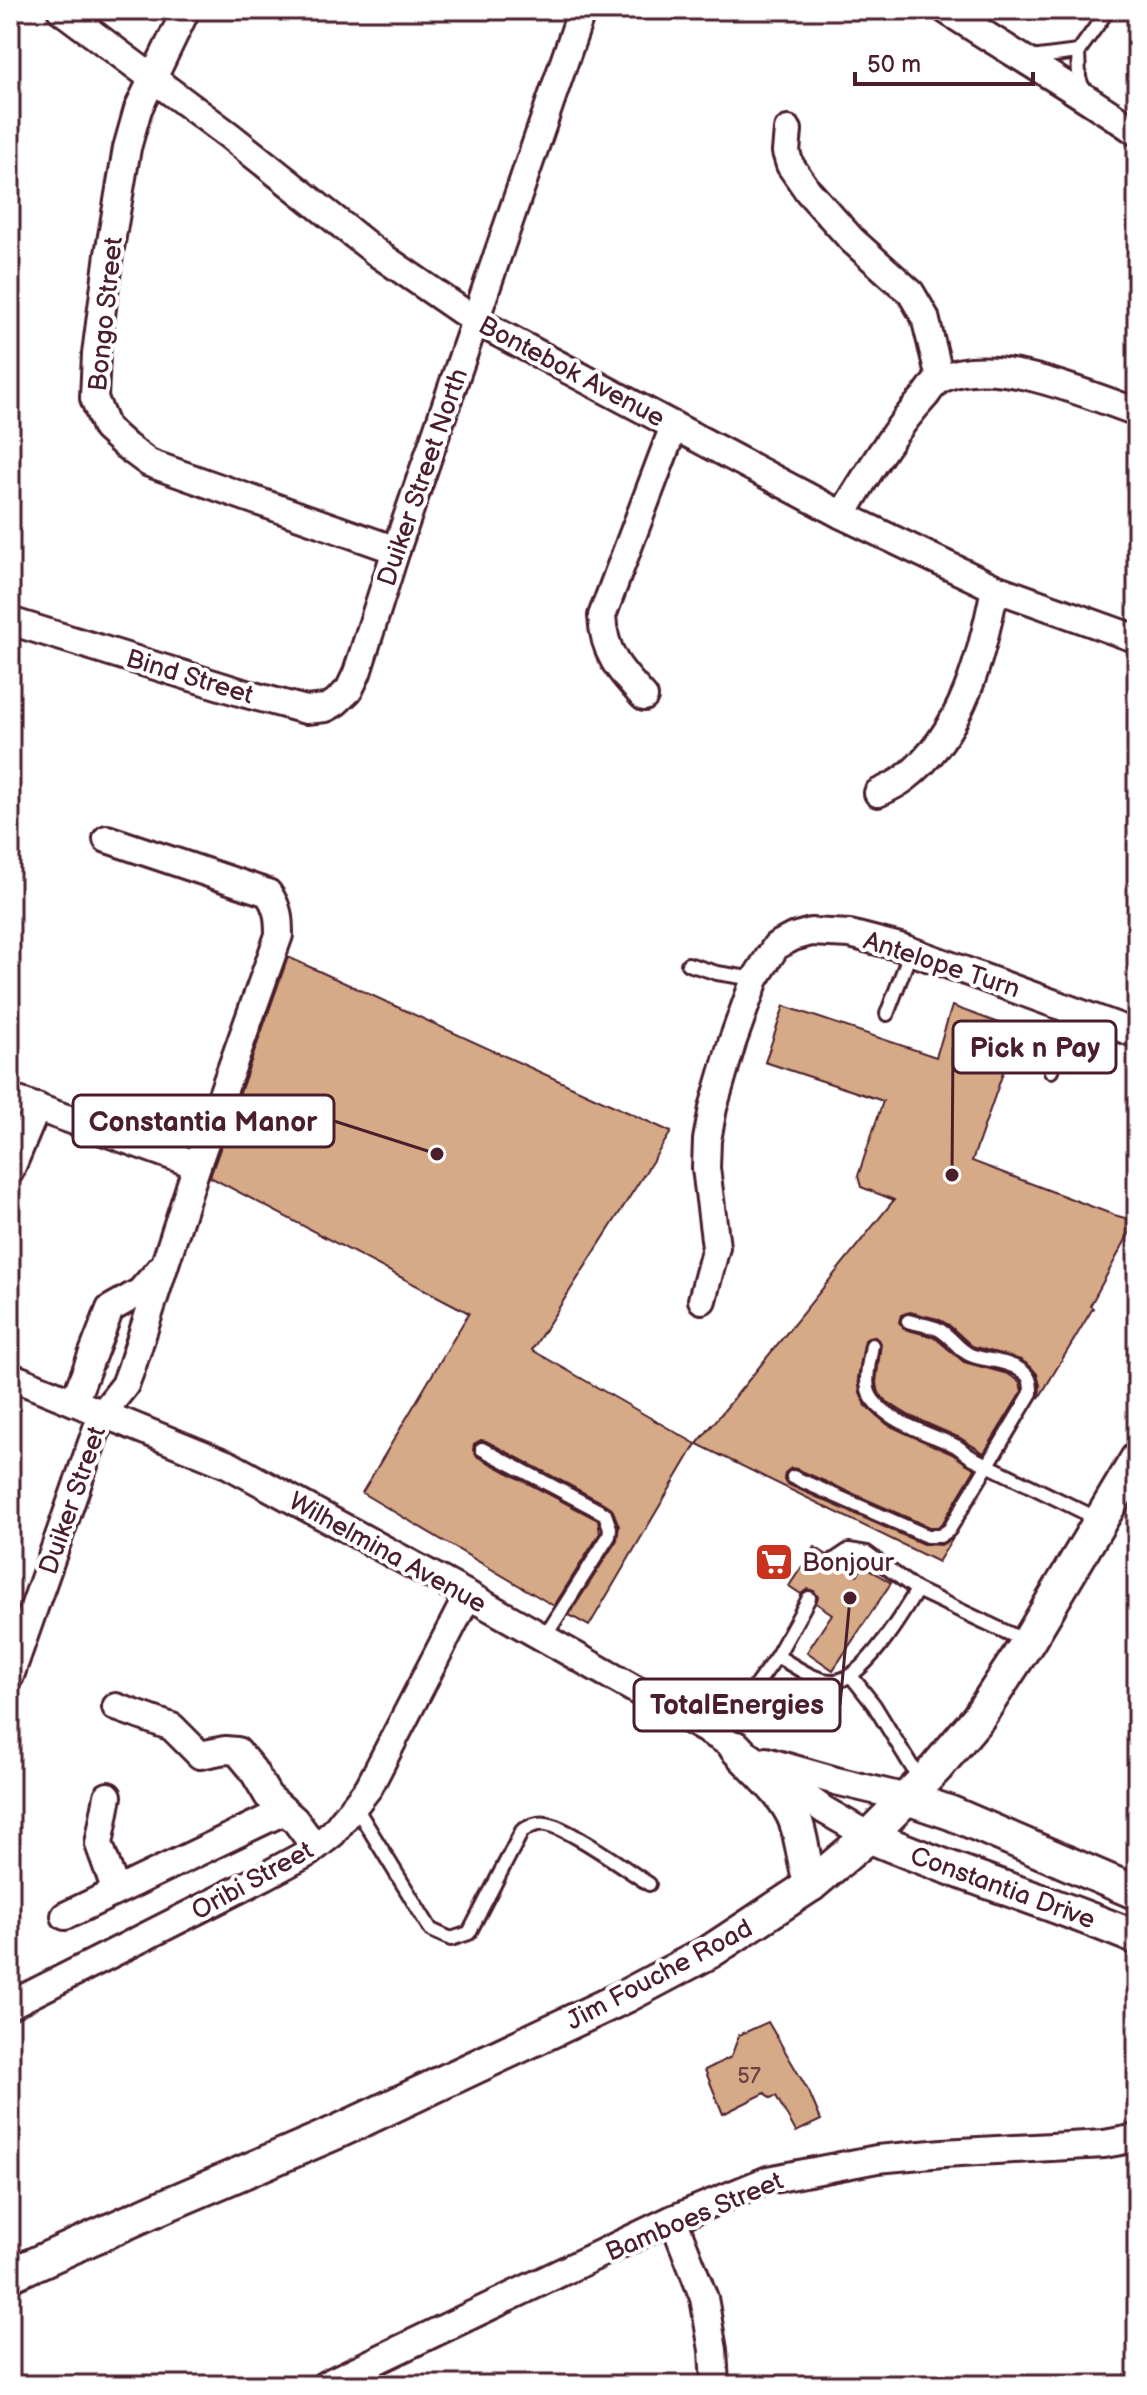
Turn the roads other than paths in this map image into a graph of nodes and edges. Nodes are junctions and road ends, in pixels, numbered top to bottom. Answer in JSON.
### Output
{"nodes":[{"id":1,"x":61,"y":10,"type":"edge"},
{"id":2,"x":186,"y":10,"type":"edge"},
{"id":3,"x":582,"y":10,"type":"edge"},
{"id":4,"x":946,"y":10,"type":"edge"},
{"id":5,"x":1108,"y":10,"type":"edge"},
{"id":6,"x":1078,"y":52,"type":"junction"},
{"id":7,"x":1020,"y":58,"type":"junction"},
{"id":8,"x":154,"y":79,"type":"junction"},
{"id":9,"x":1091,"y":100,"type":"junction"},
{"id":10,"x":788,"y":130,"type":"dead end"},
{"id":11,"x":1137,"y":132,"type":"edge"},
{"id":12,"x":476,"y":321,"type":"junction"},
{"id":13,"x":940,"y":378,"type":"junction"},
{"id":14,"x":1137,"y":412,"type":"edge"},
{"id":15,"x":674,"y":426,"type":"junction"},
{"id":16,"x":842,"y":515,"type":"junction"},
{"id":17,"x":396,"y":550,"type":"junction"},
{"id":18,"x":995,"y":588,"type":"junction"},
{"id":19,"x":10,"y":621,"type":"edge"},
{"id":20,"x":1137,"y":639,"type":"edge"},
{"id":21,"x":357,"y":673,"type":"joint"},
{"id":22,"x":644,"y":697,"type":"dead end"},
{"id":23,"x":878,"y":793,"type":"dead end"},
{"id":24,"x":107,"y":839,"type":"dead end"},
{"id":25,"x":911,"y":951,"type":"junction"},
{"id":26,"x":688,"y":964,"type":"dead end"},
{"id":27,"x":755,"y":979,"type":"junction"},
{"id":28,"x":1069,"y":1007,"type":"junction"},
{"id":29,"x":887,"y":1014,"type":"dead end"},
{"id":30,"x":1137,"y":1034,"type":"edge"},
{"id":31,"x":1051,"y":1071,"type":"dead end"},
{"id":32,"x":10,"y":1098,"type":"edge"},
{"id":33,"x":37,"y":1107,"type":"junction"},
{"id":34,"x":197,"y":1165,"type":"junction"},
{"id":35,"x":10,"y":1171,"type":"edge"},
{"id":36,"x":164,"y":1266,"type":"junction"},
{"id":37,"x":702,"y":1300,"type":"dead end"},
{"id":38,"x":908,"y":1321,"type":"dead end"},
{"id":39,"x":872,"y":1345,"type":"dead end"},
{"id":40,"x":10,"y":1376,"type":"edge"},
{"id":41,"x":74,"y":1402,"type":"junction"},
{"id":42,"x":102,"y":1414,"type":"junction"},
{"id":43,"x":482,"y":1449,"type":"dead end"},
{"id":44,"x":1137,"y":1459,"type":"edge"},
{"id":45,"x":986,"y":1465,"type":"junction"},
{"id":46,"x":793,"y":1477,"type":"dead end"},
{"id":47,"x":1100,"y":1520,"type":"junction"},
{"id":48,"x":834,"y":1560,"type":"dead end"},
{"id":49,"x":917,"y":1590,"type":"junction"},
{"id":50,"x":468,"y":1595,"type":"junction"},
{"id":51,"x":809,"y":1598,"type":"dead end"},
{"id":52,"x":544,"y":1638,"type":"junction"},
{"id":53,"x":1028,"y":1642,"type":"junction"},
{"id":54,"x":777,"y":1656,"type":"junction"},
{"id":55,"x":10,"y":1676,"type":"edge"},
{"id":56,"x":852,"y":1677,"type":"junction"},
{"id":57,"x":116,"y":1707,"type":"dead end"},
{"id":58,"x":735,"y":1747,"type":"junction"},
{"id":59,"x":914,"y":1791,"type":"junction"},
{"id":60,"x":108,"y":1796,"type":"dead end"},
{"id":61,"x":355,"y":1806,"type":"junction"},
{"id":62,"x":284,"y":1811,"type":"junction"},
{"id":63,"x":869,"y":1836,"type":"junction"},
{"id":64,"x":315,"y":1847,"type":"junction"},
{"id":65,"x":649,"y":1884,"type":"dead end"},
{"id":66,"x":811,"y":1885,"type":"junction"},
{"id":67,"x":116,"y":1891,"type":"junction"},
{"id":68,"x":1137,"y":1893,"type":"edge"},
{"id":69,"x":65,"y":1916,"type":"dead end"},
{"id":70,"x":1137,"y":1938,"type":"edge"},
{"id":71,"x":10,"y":2005,"type":"edge"},
{"id":72,"x":1137,"y":2138,"type":"edge"},
{"id":73,"x":673,"y":2219,"type":"junction"},
{"id":74,"x":10,"y":2275,"type":"edge"},
{"id":75,"x":325,"y":2385,"type":"edge"},
{"id":76,"x":715,"y":2385,"type":"edge"}],
"edges":[{"from":1,"to":8,"type":"street","name":"Bontebok Avenue"},
{"from":2,"to":8,"type":"street","name":"Bongo Street"},
{"from":3,"to":12,"type":"street","name":"Duiker Street North"},
{"from":4,"to":7,"type":"street"},
{"from":5,"to":6,"type":"lane"},
{"from":6,"to":7,"type":"lane"},
{"from":6,"to":9,"type":"lane"},
{"from":7,"to":9,"type":"street"},
{"from":8,"to":12,"type":"street","name":"Bontebok Avenue"},
{"from":8,"to":17,"type":"street","name":"Bongo Street"},
{"from":9,"to":11,"type":"street"},
{"from":10,"to":13,"type":"street"},
{"from":12,"to":15,"type":"street","name":"Bontebok Avenue"},
{"from":12,"to":17,"type":"street","name":"Duiker Street North"},
{"from":13,"to":14,"type":"street"},
{"from":13,"to":16,"type":"street"},
{"from":15,"to":16,"type":"street","name":"Bontebok Avenue"},
{"from":15,"to":22,"type":"street"},
{"from":16,"to":18,"type":"street","name":"Bontebok Avenue"},
{"from":17,"to":21,"type":"street","name":"Duiker Street North"},
{"from":18,"to":20,"type":"street","name":"Bontebok Avenue"},
{"from":18,"to":23,"type":"street"},
{"from":19,"to":21,"type":"street","name":"Bind Street"},
{"from":24,"to":34,"type":"street","name":"Duiker Street"},
{"from":25,"to":27,"type":"street","name":"Antelope Turn"},
{"from":25,"to":28,"type":"street","name":"Antelope Turn"},
{"from":25,"to":29,"type":"lane"},
{"from":26,"to":27,"type":"lane"},
{"from":27,"to":37,"type":"street","name":"Antelope Turn"},
{"from":28,"to":30,"type":"street","name":"Antelope Turn"},
{"from":28,"to":31,"type":"lane"},
{"from":32,"to":33,"type":"street"},
{"from":33,"to":34,"type":"street"},
{"from":33,"to":35,"type":"street"},
{"from":34,"to":36,"type":"street","name":"Duiker Street"},
{"from":36,"to":41,"type":"street"},
{"from":36,"to":42,"type":"street","name":"Duiker Street"},
{"from":38,"to":45,"type":"lane"},
{"from":39,"to":45,"type":"lane"},
{"from":40,"to":41,"type":"street","name":"Wilhelmina Avenue"},
{"from":41,"to":42,"type":"street","name":"Wilhelmina Avenue"},
{"from":42,"to":50,"type":"street","name":"Wilhelmina Avenue"},
{"from":42,"to":55,"type":"street","name":"Duiker Street"},
{"from":43,"to":52,"type":"lane"},
{"from":44,"to":47,"type":"street","name":"Jim Fouche Road"},
{"from":45,"to":46,"type":"lane"},
{"from":45,"to":47,"type":"lane"},
{"from":47,"to":53,"type":"street","name":"Jim Fouche Road"},
{"from":48,"to":49,"type":"lane"},
{"from":49,"to":53,"type":"lane"},
{"from":49,"to":56,"type":"lane"},
{"from":50,"to":52,"type":"street","name":"Wilhelmina Avenue"},
{"from":50,"to":61,"type":"street","name":"Oribi Street"},
{"from":51,"to":54,"type":"lane"},
{"from":52,"to":58,"type":"street","name":"Wilhelmina Avenue"},
{"from":53,"to":59,"type":"street","name":"Jim Fouche Road"},
{"from":54,"to":56,"type":"lane"},
{"from":54,"to":58,"type":"lane"},
{"from":56,"to":59,"type":"lane"},
{"from":57,"to":62,"type":"street"},
{"from":58,"to":59,"type":"street","name":"Wilhelmina Avenue"},
{"from":58,"to":63,"type":"street","name":"Wilhelmina Avenue"},
{"from":58,"to":66,"type":"street"},
{"from":59,"to":63,"type":"street","name":"Jim Fouche Road"},
{"from":59,"to":68,"type":"street","name":"Constantia Drive"},
{"from":60,"to":67,"type":"street"},
{"from":61,"to":64,"type":"street","name":"Oribi Street"},
{"from":61,"to":65,"type":"lane"},
{"from":62,"to":64,"type":"street"},
{"from":62,"to":67,"type":"street"},
{"from":63,"to":66,"type":"street","name":"Jim Fouche Road"},
{"from":63,"to":70,"type":"street","name":"Constantia Drive"},
{"from":64,"to":71,"type":"street","name":"Oribi Street"},
{"from":66,"to":74,"type":"street","name":"Jim Fouche Road"},
{"from":67,"to":69,"type":"street"},
{"from":72,"to":73,"type":"street","name":"Bamboes Street"},
{"from":73,"to":75,"type":"street","name":"Bamboes Street"},
{"from":73,"to":76,"type":"street"}]}
